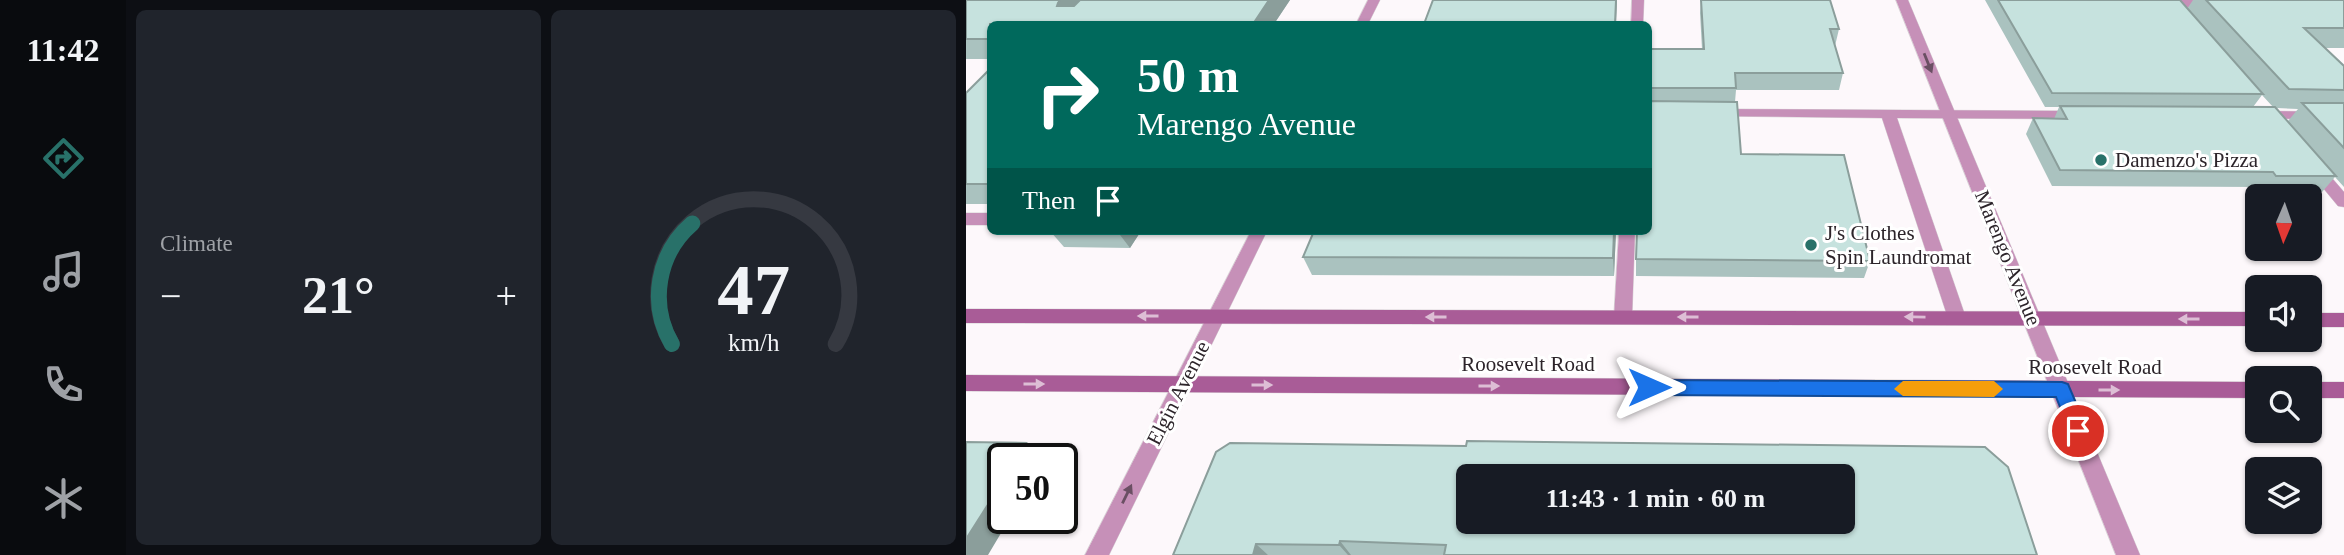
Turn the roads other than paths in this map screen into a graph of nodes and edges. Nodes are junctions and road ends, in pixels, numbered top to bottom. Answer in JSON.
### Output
{"nodes":[{"id":1,"x":1374,"y":0,"type":"edge"},
{"id":2,"x":1638,"y":0,"type":"edge"},
{"id":3,"x":1902,"y":0,"type":"edge"},
{"id":4,"x":2225,"y":4,"type":"edge"},
{"id":5,"x":2174,"y":6,"type":"edge"},
{"id":6,"x":1364,"y":21,"type":"edge"},
{"id":7,"x":1637,"y":21,"type":"edge"},
{"id":8,"x":2265,"y":110,"type":"junction"},
{"id":9,"x":1702,"y":113,"type":"edge"},
{"id":10,"x":1888,"y":114,"type":"junction"},
{"id":11,"x":1950,"y":115,"type":"junction"},
{"id":12,"x":2091,"y":115,"type":"edge"},
{"id":13,"x":2242,"y":115,"type":"edge"},
{"id":14,"x":2344,"y":116,"type":"edge"},
{"id":15,"x":2286,"y":135,"type":"edge"},
{"id":16,"x":2303,"y":154,"type":"edge"},
{"id":17,"x":2344,"y":202,"type":"edge"},
{"id":18,"x":966,"y":219,"type":"edge"},
{"id":19,"x":987,"y":219,"type":"edge"},
{"id":20,"x":1257,"y":235,"type":"edge"},
{"id":21,"x":1627,"y":235,"type":"edge"},
{"id":22,"x":966,"y":316,"type":"edge"},
{"id":23,"x":1216,"y":317,"type":"junction"},
{"id":24,"x":1623,"y":317,"type":"junction"},
{"id":25,"x":1957,"y":318,"type":"junction"},
{"id":26,"x":2032,"y":318,"type":"junction"},
{"id":27,"x":2245,"y":319,"type":"edge"},
{"id":28,"x":2322,"y":320,"type":"edge"},
{"id":29,"x":2344,"y":320,"type":"edge"},
{"id":30,"x":966,"y":383,"type":"edge"},
{"id":31,"x":1181,"y":385,"type":"junction"},
{"id":32,"x":2062,"y":389,"type":"junction"},
{"id":33,"x":2245,"y":390,"type":"edge"},
{"id":34,"x":2322,"y":390,"type":"edge"},
{"id":35,"x":2344,"y":390,"type":"edge"},
{"id":36,"x":1097,"y":555,"type":"edge"},
{"id":37,"x":2128,"y":555,"type":"edge"}],
"edges":[{"from":1,"to":6,"type":"street"},
{"from":2,"to":7,"type":"street"},
{"from":3,"to":11,"type":"street","name":"Marengo Avenue","one_way":true},
{"from":4,"to":5,"type":"street"},
{"from":8,"to":13,"type":"street"},
{"from":8,"to":14,"type":"street"},
{"from":8,"to":15,"type":"street"},
{"from":9,"to":10,"type":"street"},
{"from":10,"to":11,"type":"street"},
{"from":10,"to":25,"type":"street"},
{"from":11,"to":12,"type":"street"},
{"from":11,"to":26,"type":"street","name":"Marengo Avenue"},
{"from":16,"to":17,"type":"street"},
{"from":18,"to":19,"type":"street"},
{"from":20,"to":23,"type":"street","name":"Elgin Avenue"},
{"from":21,"to":24,"type":"street"},
{"from":23,"to":22,"type":"main road","one_way":true},
{"from":24,"to":23,"type":"main road","one_way":true},
{"from":23,"to":31,"type":"street","name":"Elgin Avenue"},
{"from":25,"to":24,"type":"main road","one_way":true},
{"from":25,"to":26,"type":"main road"},
{"from":27,"to":26,"type":"main road","one_way":true},
{"from":26,"to":32,"type":"street","name":"Marengo Avenue"},
{"from":28,"to":29,"type":"main road"},
{"from":30,"to":31,"type":"main road","name":"Roosevelt Road","one_way":true},
{"from":31,"to":32,"type":"main road","name":"Roosevelt Road","one_way":true},
{"from":36,"to":31,"type":"street","name":"Elgin Avenue","one_way":true},
{"from":32,"to":33,"type":"main road","name":"Roosevelt Road","one_way":true},
{"from":32,"to":37,"type":"street","name":"Marengo Avenue"},
{"from":34,"to":35,"type":"main road"}]}
